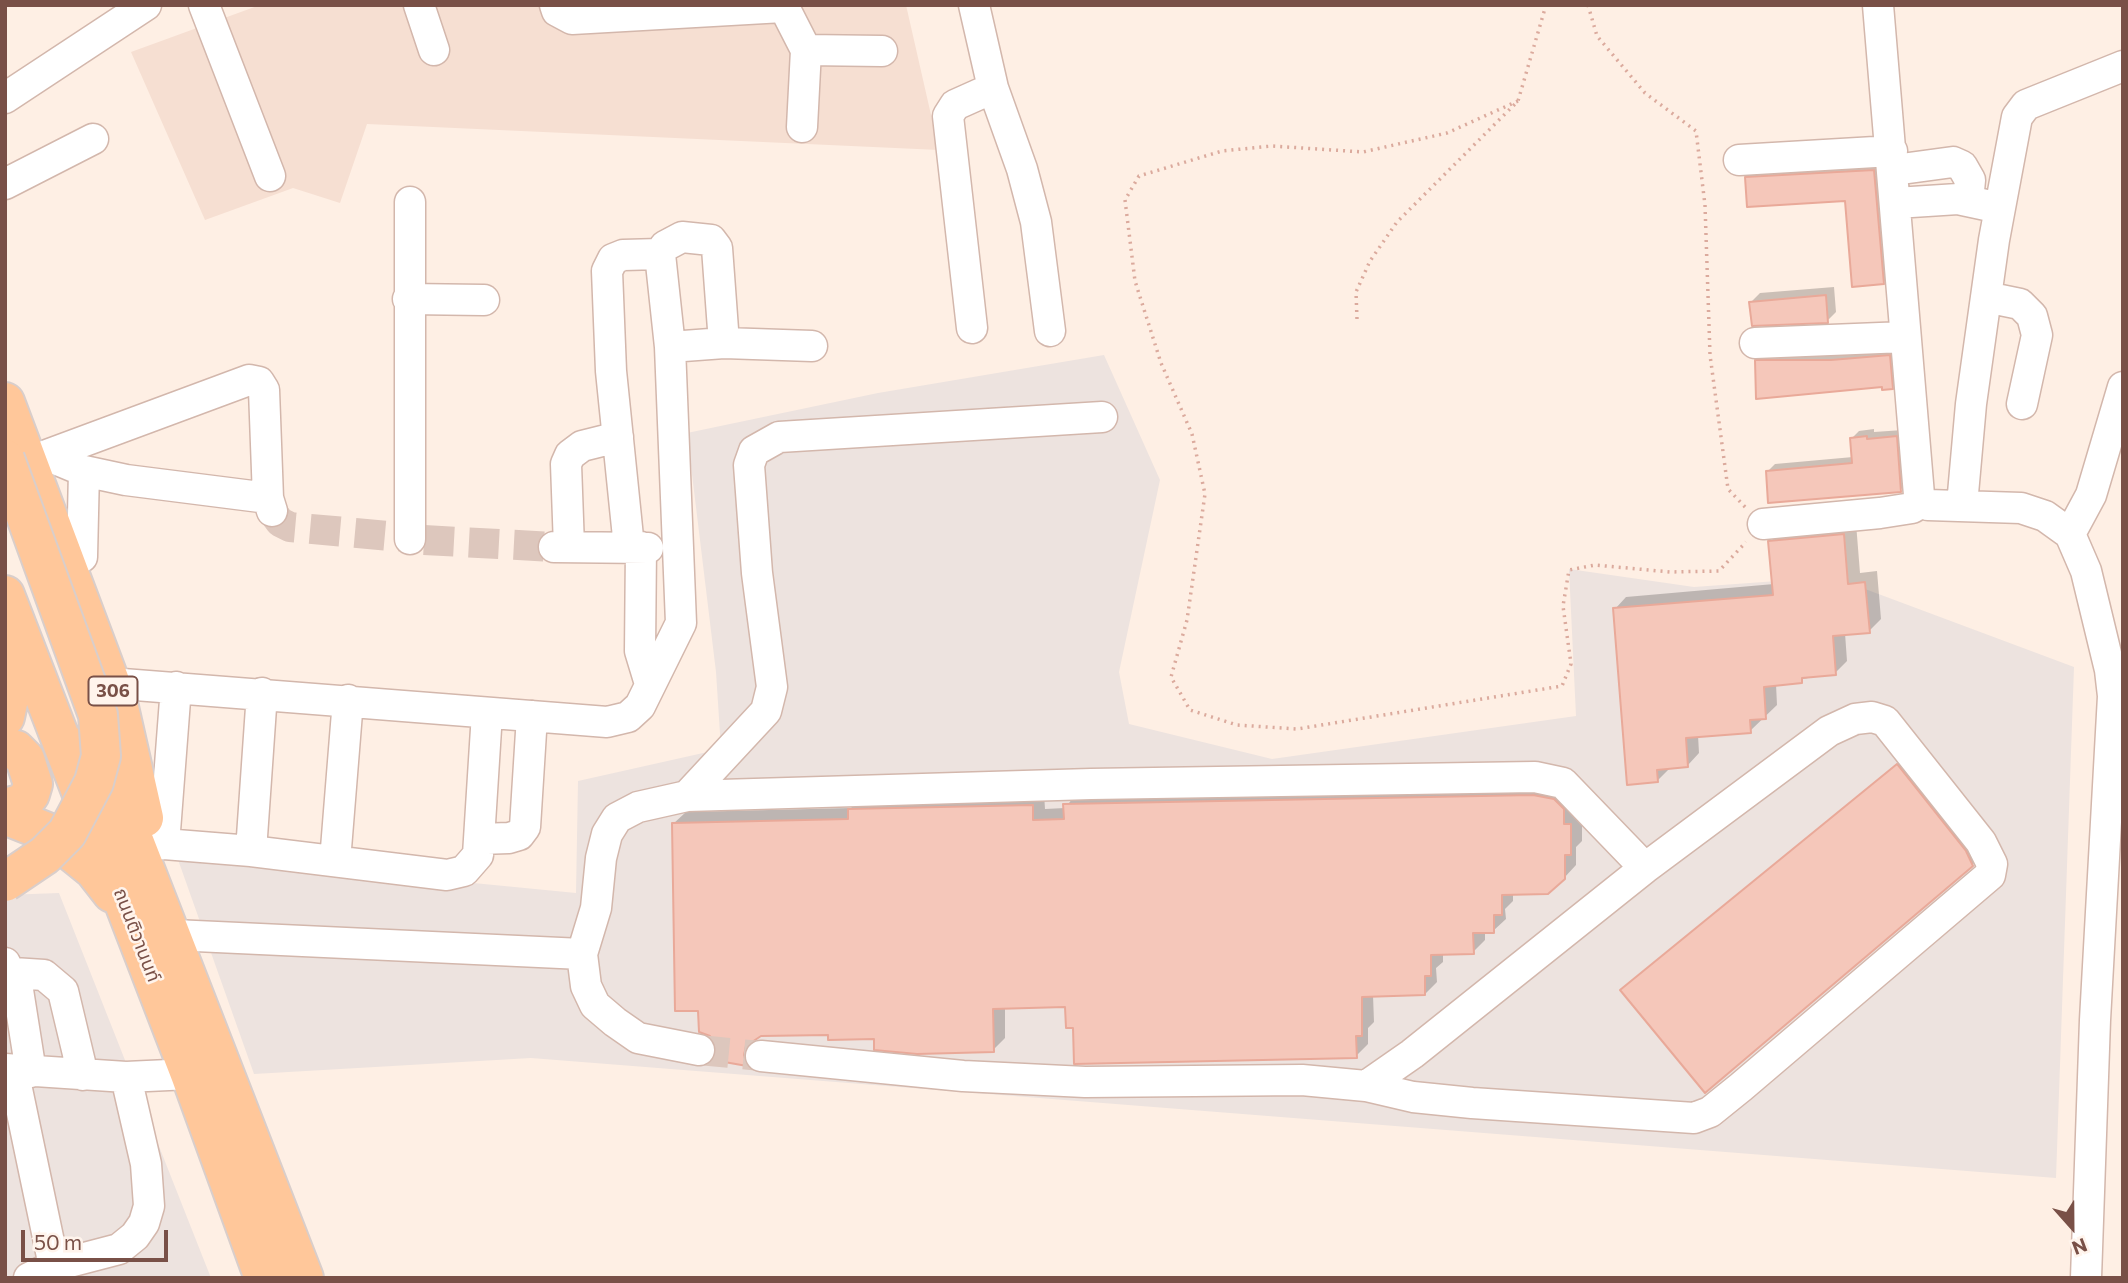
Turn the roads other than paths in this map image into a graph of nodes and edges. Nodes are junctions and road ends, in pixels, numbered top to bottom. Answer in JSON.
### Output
{"nodes":[{"id":1,"x":146,"y":5,"type":"edge"},
{"id":2,"x":204,"y":5,"type":"edge"},
{"id":3,"x":419,"y":5,"type":"edge"},
{"id":4,"x":555,"y":5,"type":"edge"},
{"id":5,"x":974,"y":5,"type":"edge"},
{"id":6,"x":1878,"y":5,"type":"edge"},
{"id":7,"x":783,"y":6,"type":"edge"},
{"id":8,"x":678,"y":10,"type":"edge"},
{"id":9,"x":434,"y":50,"type":"dead end"},
{"id":10,"x":806,"y":50,"type":"junction"},
{"id":11,"x":882,"y":51,"type":"dead end"},
{"id":12,"x":2123,"y":66,"type":"edge"},
{"id":13,"x":993,"y":88,"type":"junction"},
{"id":14,"x":5,"y":98,"type":"edge"},
{"id":15,"x":802,"y":127,"type":"dead end"},
{"id":16,"x":93,"y":139,"type":"dead end"},
{"id":17,"x":1739,"y":160,"type":"dead end"},
{"id":18,"x":1893,"y":160,"type":"junction"},
{"id":19,"x":270,"y":176,"type":"dead end"},
{"id":20,"x":5,"y":184,"type":"edge"},
{"id":21,"x":1968,"y":201,"type":"junction"},
{"id":22,"x":410,"y":202,"type":"dead end"},
{"id":23,"x":1896,"y":203,"type":"junction"},
{"id":24,"x":2000,"y":208,"type":"junction"},
{"id":25,"x":660,"y":254,"type":"junction"},
{"id":26,"x":1986,"y":297,"type":"junction"},
{"id":27,"x":408,"y":299,"type":"junction"},
{"id":28,"x":484,"y":300,"type":"dead end"},
{"id":29,"x":972,"y":328,"type":"dead end"},
{"id":30,"x":1050,"y":331,"type":"dead end"},
{"id":31,"x":1905,"y":337,"type":"junction"},
{"id":32,"x":724,"y":343,"type":"junction"},
{"id":33,"x":1755,"y":343,"type":"dead end"},
{"id":34,"x":812,"y":346,"type":"dead end"},
{"id":35,"x":670,"y":347,"type":"junction"},
{"id":36,"x":2123,"y":387,"type":"edge"},
{"id":37,"x":5,"y":402,"type":"edge"},
{"id":38,"x":2022,"y":404,"type":"dead end"},
{"id":39,"x":1102,"y":417,"type":"dead end"},
{"id":40,"x":618,"y":437,"type":"junction"},
{"id":41,"x":27,"y":459,"type":"edge"},
{"id":42,"x":84,"y":471,"type":"junction"},
{"id":43,"x":1922,"y":502,"type":"junction"},
{"id":44,"x":1962,"y":505,"type":"junction"},
{"id":45,"x":5,"y":508,"type":"edge"},
{"id":46,"x":1763,"y":524,"type":"road end"},
{"id":47,"x":2070,"y":534,"type":"junction"},
{"id":48,"x":411,"y":538,"type":"dead end"},
{"id":49,"x":635,"y":547,"type":"junction"},
{"id":50,"x":680,"y":548,"type":"junction"},
{"id":51,"x":82,"y":557,"type":"dead end"},
{"id":52,"x":9,"y":605,"type":"edge"},
{"id":53,"x":110,"y":683,"type":"junction"},
{"id":54,"x":650,"y":684,"type":"junction"},
{"id":55,"x":176,"y":687,"type":"junction"},
{"id":56,"x":262,"y":693,"type":"junction"},
{"id":57,"x":348,"y":700,"type":"junction"},
{"id":58,"x":487,"y":713,"type":"junction"},
{"id":59,"x":532,"y":716,"type":"junction"},
{"id":60,"x":5,"y":717,"type":"edge"},
{"id":61,"x":5,"y":748,"type":"edge"},
{"id":62,"x":687,"y":796,"type":"junction"},
{"id":63,"x":5,"y":808,"type":"edge"},
{"id":64,"x":5,"y":815,"type":"edge"},
{"id":65,"x":480,"y":839,"type":"junction"},
{"id":66,"x":157,"y":844,"type":"junction"},
{"id":67,"x":251,"y":850,"type":"junction"},
{"id":68,"x":335,"y":861,"type":"junction"},
{"id":69,"x":1645,"y":868,"type":"junction"},
{"id":70,"x":5,"y":881,"type":"edge"},
{"id":71,"x":130,"y":917,"type":"junction"},
{"id":72,"x":174,"y":935,"type":"junction"},
{"id":73,"x":582,"y":954,"type":"junction"},
{"id":74,"x":9,"y":968,"type":"edge"},
{"id":75,"x":190,"y":989,"type":"junction"},
{"id":76,"x":699,"y":1050,"type":"tunnel mouth"},
{"id":77,"x":761,"y":1056,"type":"tunnel mouth"},
{"id":78,"x":16,"y":1070,"type":"edge"},
{"id":79,"x":190,"y":1074,"type":"junction"},
{"id":80,"x":83,"y":1075,"type":"junction"},
{"id":81,"x":126,"y":1077,"type":"junction"},
{"id":82,"x":1366,"y":1086,"type":"junction"},
{"id":83,"x":41,"y":1272,"type":"edge"},
{"id":84,"x":264,"y":1278,"type":"edge"},
{"id":85,"x":304,"y":1278,"type":"edge"},
{"id":86,"x":2086,"y":1278,"type":"edge"}],
"edges":[{"from":1,"to":14,"type":"street"},
{"from":2,"to":19,"type":"street"},
{"from":3,"to":9,"type":"street"},
{"from":4,"to":8,"type":"street"},
{"from":5,"to":13,"type":"street"},
{"from":6,"to":18,"type":"street"},
{"from":7,"to":8,"type":"street"},
{"from":7,"to":10,"type":"street"},
{"from":10,"to":11,"type":"street"},
{"from":10,"to":15,"type":"street"},
{"from":12,"to":24,"type":"street"},
{"from":13,"to":29,"type":"street"},
{"from":13,"to":30,"type":"street"},
{"from":16,"to":20,"type":"street"},
{"from":17,"to":18,"type":"street"},
{"from":18,"to":21,"type":"street"},
{"from":18,"to":23,"type":"street"},
{"from":21,"to":23,"type":"street"},
{"from":21,"to":24,"type":"street"},
{"from":22,"to":27,"type":"street"},
{"from":23,"to":31,"type":"street"},
{"from":24,"to":26,"type":"street"},
{"from":25,"to":32,"type":"street"},
{"from":25,"to":35,"type":"street"},
{"from":25,"to":40,"type":"street"},
{"from":26,"to":38,"type":"street"},
{"from":26,"to":44,"type":"street"},
{"from":27,"to":28,"type":"street"},
{"from":27,"to":48,"type":"street"},
{"from":31,"to":33,"type":"street"},
{"from":31,"to":43,"type":"street"},
{"from":32,"to":34,"type":"street"},
{"from":32,"to":35,"type":"street"},
{"from":35,"to":50,"type":"street"},
{"from":36,"to":47,"type":"street"},
{"from":37,"to":41,"type":"main road","name":"ถนนติวานนท์","number":"306"},
{"from":39,"to":62,"type":"street"},
{"from":40,"to":49,"type":"street"},
{"from":40,"to":49,"type":"street"},
{"from":41,"to":42,"type":"street"},
{"from":41,"to":42,"type":"street"},
{"from":41,"to":53,"type":"main road","name":"ถนนติวานนท์","number":"306"},
{"from":41,"to":70,"type":"main road","bridge":true},
{"from":42,"to":51,"type":"street"},
{"from":43,"to":44,"type":"street"},
{"from":43,"to":46,"type":"street"},
{"from":44,"to":47,"type":"street"},
{"from":45,"to":75,"type":"main road","name":"ถนนติวานนท์","number":"306"},
{"from":47,"to":86,"type":"street"},
{"from":49,"to":50,"type":"street"},
{"from":49,"to":54,"type":"street"},
{"from":50,"to":54,"type":"street"},
{"from":52,"to":60,"type":"main road"},
{"from":52,"to":71,"type":"main road","name":"ถนนติวานนท์"},
{"from":53,"to":55,"type":"street"},
{"from":53,"to":66,"type":"main road","name":"ถนนติวานนท์","number":"306"},
{"from":54,"to":59,"type":"street"},
{"from":55,"to":56,"type":"street"},
{"from":55,"to":66,"type":"street"},
{"from":56,"to":57,"type":"street"},
{"from":56,"to":67,"type":"street"},
{"from":57,"to":58,"type":"street"},
{"from":57,"to":68,"type":"street"},
{"from":58,"to":59,"type":"street"},
{"from":58,"to":65,"type":"street"},
{"from":59,"to":65,"type":"street"},
{"from":61,"to":63,"type":"main road"},
{"from":62,"to":69,"type":"street"},
{"from":62,"to":73,"type":"street"},
{"from":64,"to":71,"type":"main road"},
{"from":65,"to":68,"type":"street"},
{"from":66,"to":67,"type":"street"},
{"from":66,"to":72,"type":"main road","name":"ถนนติวานนท์","number":"306"},
{"from":67,"to":68,"type":"street"},
{"from":69,"to":82,"type":"street"},
{"from":69,"to":82,"type":"street"},
{"from":71,"to":79,"type":"main road","name":"ถนนติวานนท์"},
{"from":72,"to":73,"type":"street"},
{"from":72,"to":75,"type":"main road","name":"ถนนติวานนท์","number":"306"},
{"from":73,"to":76,"type":"street"},
{"from":74,"to":78,"type":"street"},
{"from":74,"to":80,"type":"street"},
{"from":75,"to":85,"type":"main road","name":"ถนนติวานนท์","number":"306"},
{"from":77,"to":82,"type":"street"},
{"from":78,"to":80,"type":"street"},
{"from":78,"to":83,"type":"street"},
{"from":79,"to":81,"type":"street"},
{"from":79,"to":84,"type":"main road","name":"ถนนติวานนท์"},
{"from":80,"to":81,"type":"street"},
{"from":81,"to":83,"type":"street"}]}
